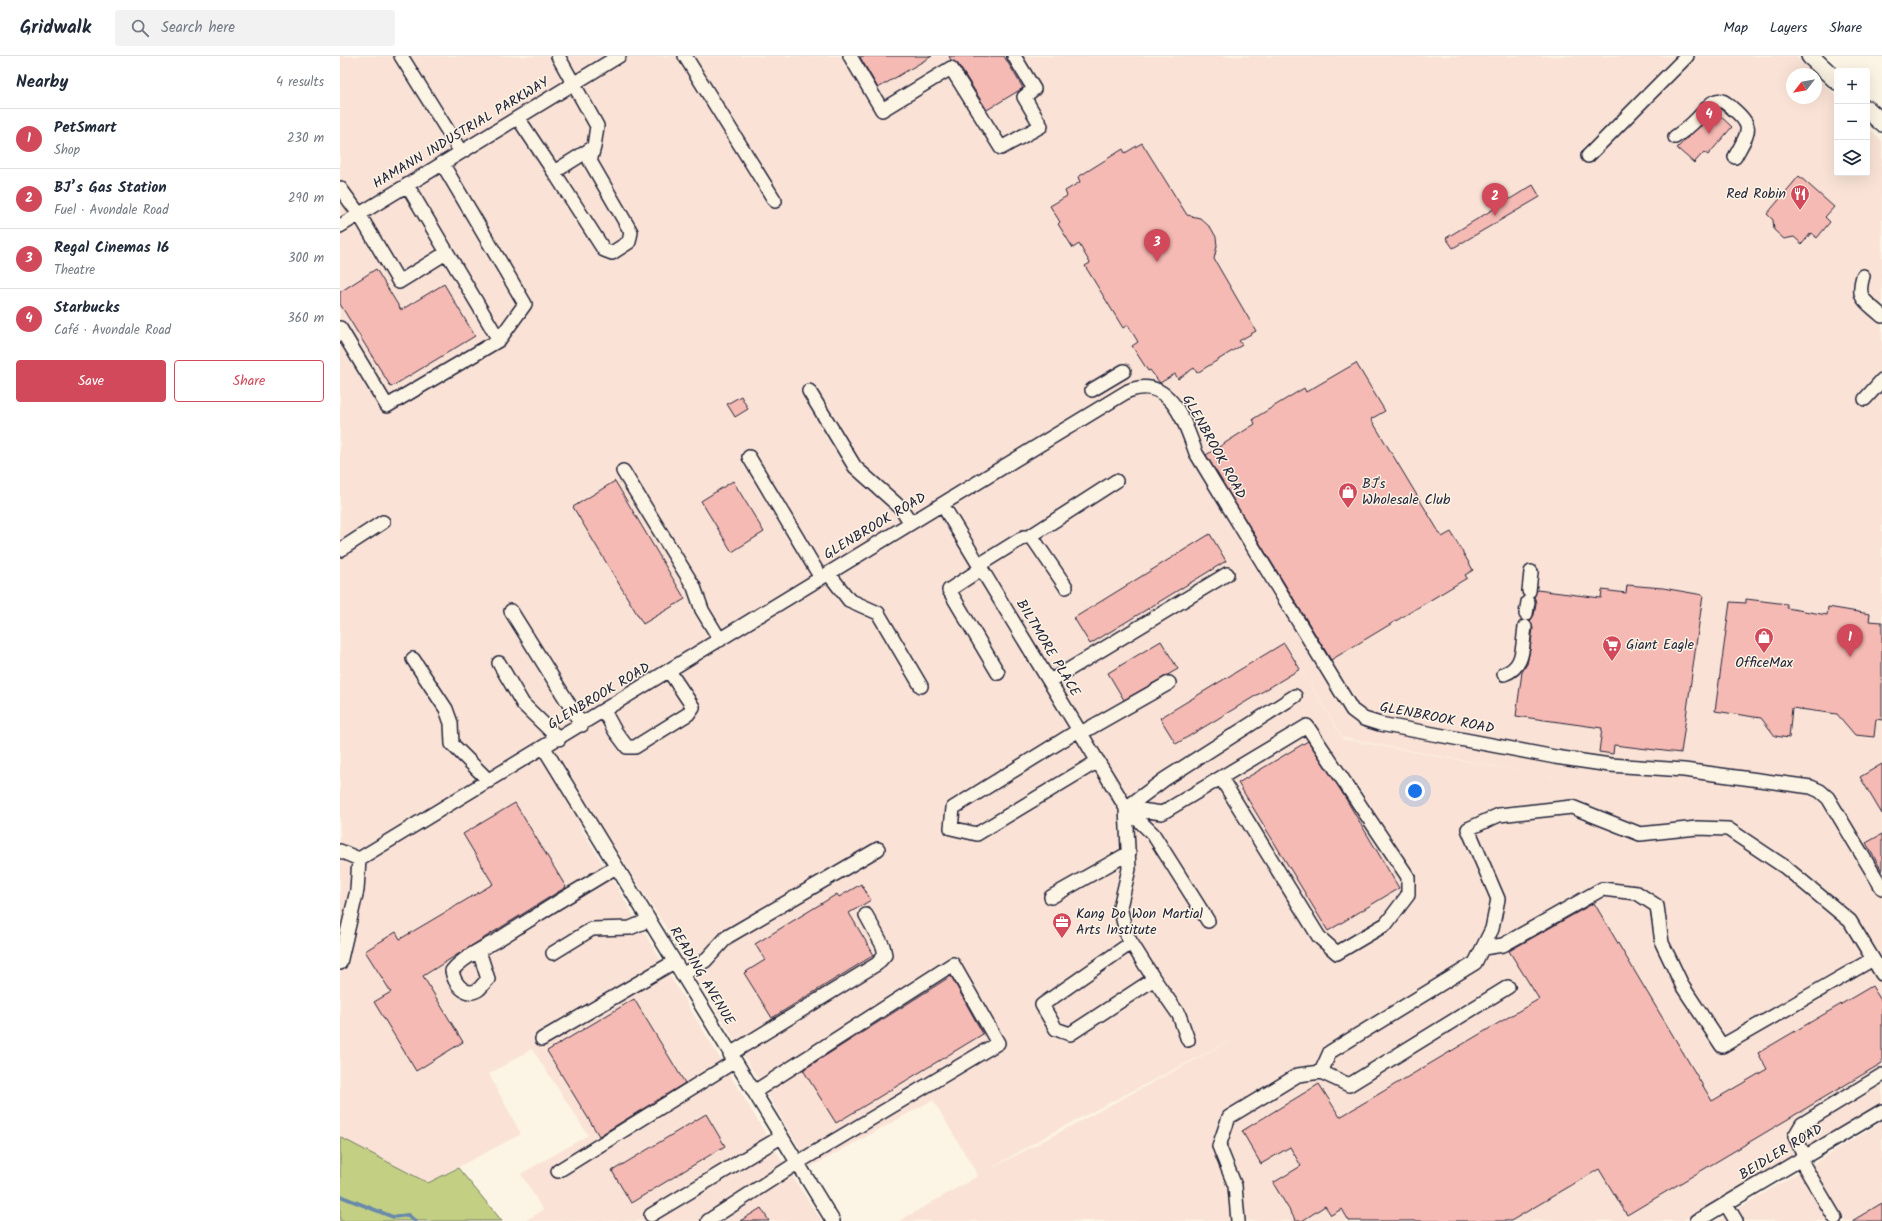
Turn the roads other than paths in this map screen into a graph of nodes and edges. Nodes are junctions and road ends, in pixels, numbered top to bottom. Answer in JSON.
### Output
{"nodes":[{"id":1,"x":401,"y":56,"type":"edge"},
{"id":2,"x":558,"y":56,"type":"edge"},
{"id":3,"x":619,"y":56,"type":"edge"},
{"id":4,"x":685,"y":56,"type":"edge"},
{"id":5,"x":850,"y":56,"type":"edge"},
{"id":6,"x":1014,"y":56,"type":"edge"},
{"id":7,"x":1688,"y":56,"type":"edge"},
{"id":8,"x":1810,"y":56,"type":"edge"},
{"id":9,"x":1834,"y":78,"type":"edge"},
{"id":10,"x":574,"y":83,"type":"junction"},
{"id":11,"x":1870,"y":112,"type":"edge"},
{"id":12,"x":518,"y":118,"type":"junction"},
{"id":13,"x":1882,"y":123,"type":"edge"},
{"id":14,"x":1675,"y":137,"type":"dead end"},
{"id":15,"x":594,"y":146,"type":"junction"},
{"id":16,"x":461,"y":152,"type":"junction"},
{"id":17,"x":1588,"y":156,"type":"dead end"},
{"id":18,"x":1735,"y":157,"type":"dead end"},
{"id":19,"x":442,"y":163,"type":"junction"},
{"id":20,"x":554,"y":172,"type":"junction"},
{"id":21,"x":407,"y":185,"type":"junction"},
{"id":22,"x":340,"y":188,"type":"edge"},
{"id":23,"x":775,"y":200,"type":"dead end"},
{"id":24,"x":359,"y":214,"type":"junction"},
{"id":25,"x":340,"y":226,"type":"edge"},
{"id":26,"x":446,"y":253,"type":"junction"},
{"id":27,"x":1863,"y":276,"type":"dead end"},
{"id":28,"x":1882,"y":316,"type":"edge"},
{"id":29,"x":340,"y":328,"type":"edge"},
{"id":30,"x":499,"y":340,"type":"junction"},
{"id":31,"x":1124,"y":371,"type":"dead end"},
{"id":32,"x":1882,"y":380,"type":"edge"},
{"id":33,"x":1092,"y":390,"type":"dead end"},
{"id":34,"x":809,"y":391,"type":"dead end"},
{"id":35,"x":1865,"y":399,"type":"dead end"},
{"id":36,"x":749,"y":457,"type":"dead end"},
{"id":37,"x":623,"y":471,"type":"dead end"},
{"id":38,"x":1116,"y":481,"type":"dead end"},
{"id":39,"x":942,"y":504,"type":"junction"},
{"id":40,"x":383,"y":522,"type":"dead end"},
{"id":41,"x":911,"y":523,"type":"junction"},
{"id":42,"x":1029,"y":537,"type":"junction"},
{"id":43,"x":340,"y":550,"type":"edge"},
{"id":44,"x":980,"y":567,"type":"junction"},
{"id":45,"x":1531,"y":572,"type":"dead end"},
{"id":46,"x":1227,"y":574,"type":"dead end"},
{"id":47,"x":825,"y":576,"type":"junction"},
{"id":48,"x":1066,"y":587,"type":"dead end"},
{"id":49,"x":511,"y":611,"type":"dead end"},
{"id":50,"x":720,"y":640,"type":"junction"},
{"id":51,"x":413,"y":659,"type":"dead end"},
{"id":52,"x":499,"y":663,"type":"dead end"},
{"id":53,"x":669,"y":671,"type":"junction"},
{"id":54,"x":998,"y":673,"type":"dead end"},
{"id":55,"x":1504,"y":674,"type":"dead end"},
{"id":56,"x":1050,"y":681,"type":"junction"},
{"id":57,"x":1169,"y":683,"type":"dead end"},
{"id":58,"x":921,"y":686,"type":"dead end"},
{"id":59,"x":1295,"y":696,"type":"dead end"},
{"id":60,"x":604,"y":711,"type":"junction"},
{"id":61,"x":582,"y":725,"type":"junction"},
{"id":62,"x":1080,"y":732,"type":"junction"},
{"id":63,"x":559,"y":739,"type":"junction"},
{"id":64,"x":544,"y":748,"type":"junction"},
{"id":65,"x":1098,"y":761,"type":"junction"},
{"id":66,"x":1221,"y":778,"type":"junction"},
{"id":67,"x":489,"y":781,"type":"junction"},
{"id":68,"x":1126,"y":808,"type":"junction"},
{"id":69,"x":878,"y":849,"type":"dead end"},
{"id":70,"x":340,"y":851,"type":"edge"},
{"id":71,"x":1129,"y":853,"type":"junction"},
{"id":72,"x":340,"y":859,"type":"edge"},
{"id":73,"x":359,"y":859,"type":"junction"},
{"id":74,"x":616,"y":867,"type":"junction"},
{"id":75,"x":1882,"y":888,"type":"edge"},
{"id":76,"x":1051,"y":897,"type":"dead end"},
{"id":77,"x":866,"y":915,"type":"dead end"},
{"id":78,"x":649,"y":920,"type":"junction"},
{"id":79,"x":1208,"y":921,"type":"dead end"},
{"id":80,"x":1131,"y":943,"type":"junction"},
{"id":81,"x":1483,"y":948,"type":"junction"},
{"id":82,"x":479,"y":951,"type":"dead end"},
{"id":83,"x":553,"y":953,"type":"dead end"},
{"id":84,"x":1873,"y":959,"type":"junction"},
{"id":85,"x":340,"y":962,"type":"edge"},
{"id":86,"x":674,"y":962,"type":"junction"},
{"id":87,"x":1882,"y":974,"type":"edge"},
{"id":88,"x":682,"y":975,"type":"junction"},
{"id":89,"x":1154,"y":979,"type":"junction"},
{"id":90,"x":1508,"y":987,"type":"dead end"},
{"id":91,"x":542,"y":1039,"type":"dead end"},
{"id":92,"x":1188,"y":1040,"type":"dead end"},
{"id":93,"x":733,"y":1058,"type":"junction"},
{"id":94,"x":1321,"y":1072,"type":"junction"},
{"id":95,"x":1882,"y":1075,"type":"edge"},
{"id":96,"x":754,"y":1092,"type":"junction"},
{"id":97,"x":1882,"y":1111,"type":"edge"},
{"id":98,"x":781,"y":1137,"type":"junction"},
{"id":99,"x":1802,"y":1158,"type":"junction"},
{"id":100,"x":797,"y":1163,"type":"junction"},
{"id":101,"x":558,"y":1171,"type":"dead end"},
{"id":102,"x":1726,"y":1204,"type":"junction"},
{"id":103,"x":651,"y":1215,"type":"dead end"},
{"id":104,"x":1836,"y":1218,"type":"dead end"},
{"id":105,"x":708,"y":1221,"type":"edge"},
{"id":106,"x":832,"y":1221,"type":"edge"},
{"id":107,"x":1238,"y":1221,"type":"edge"},
{"id":108,"x":1697,"y":1221,"type":"edge"},
{"id":109,"x":1736,"y":1221,"type":"edge"}],
"edges":[{"from":1,"to":16,"type":"street"},
{"from":2,"to":10,"type":"street"},
{"from":3,"to":10,"type":"street","name":"HAMANN INDUSTRIAL PARKWAY"},
{"from":4,"to":23,"type":"street"},
{"from":5,"to":6,"type":"street"},
{"from":7,"to":17,"type":"street"},
{"from":8,"to":9,"type":"main road"},
{"from":10,"to":12,"type":"street","name":"HAMANN INDUSTRIAL PARKWAY"},
{"from":10,"to":15,"type":"street"},
{"from":11,"to":13,"type":"main road"},
{"from":12,"to":16,"type":"street","name":"HAMANN INDUSTRIAL PARKWAY"},
{"from":12,"to":20,"type":"street"},
{"from":14,"to":18,"type":"street"},
{"from":15,"to":20,"type":"street"},
{"from":15,"to":20,"type":"street"},
{"from":16,"to":19,"type":"street","name":"HAMANN INDUSTRIAL PARKWAY"},
{"from":19,"to":21,"type":"street","name":"HAMANN INDUSTRIAL PARKWAY"},
{"from":19,"to":30,"type":"street"},
{"from":21,"to":24,"type":"street","name":"HAMANN INDUSTRIAL PARKWAY"},
{"from":21,"to":26,"type":"street"},
{"from":22,"to":24,"type":"street"},
{"from":24,"to":25,"type":"street","name":"HAMANN INDUSTRIAL PARKWAY"},
{"from":24,"to":26,"type":"street"},
{"from":26,"to":30,"type":"street"},
{"from":27,"to":28,"type":"street"},
{"from":29,"to":30,"type":"street"},
{"from":31,"to":33,"type":"street"},
{"from":32,"to":35,"type":"street"},
{"from":34,"to":41,"type":"street"},
{"from":36,"to":47,"type":"street"},
{"from":37,"to":50,"type":"street"},
{"from":38,"to":42,"type":"street"},
{"from":39,"to":41,"type":"street","name":"GLENBROOK ROAD"},
{"from":39,"to":44,"type":"street","name":"BILTMORE PLACE"},
{"from":39,"to":75,"type":"street","name":"GLENBROOK ROAD"},
{"from":40,"to":43,"type":"street"},
{"from":41,"to":47,"type":"street","name":"GLENBROOK ROAD"},
{"from":42,"to":44,"type":"street"},
{"from":42,"to":48,"type":"street"},
{"from":44,"to":54,"type":"street"},
{"from":44,"to":56,"type":"street","name":"BILTMORE PLACE"},
{"from":45,"to":55,"type":"street"},
{"from":46,"to":56,"type":"street"},
{"from":47,"to":50,"type":"street","name":"GLENBROOK ROAD"},
{"from":47,"to":58,"type":"street"},
{"from":49,"to":61,"type":"street"},
{"from":50,"to":53,"type":"street","name":"GLENBROOK ROAD"},
{"from":51,"to":67,"type":"street"},
{"from":52,"to":63,"type":"street"},
{"from":53,"to":60,"type":"street","name":"GLENBROOK ROAD"},
{"from":53,"to":60,"type":"street"},
{"from":56,"to":62,"type":"street","name":"BILTMORE PLACE"},
{"from":57,"to":62,"type":"street"},
{"from":59,"to":68,"type":"street"},
{"from":60,"to":61,"type":"street","name":"GLENBROOK ROAD"},
{"from":61,"to":63,"type":"street","name":"GLENBROOK ROAD"},
{"from":62,"to":65,"type":"street","name":"BILTMORE PLACE"},
{"from":62,"to":65,"type":"street"},
{"from":63,"to":64,"type":"street","name":"GLENBROOK ROAD"},
{"from":64,"to":67,"type":"street","name":"GLENBROOK ROAD"},
{"from":64,"to":74,"type":"street","name":"READING AVENUE"},
{"from":65,"to":68,"type":"street","name":"BILTMORE PLACE"},
{"from":66,"to":66,"type":"street"},
{"from":66,"to":68,"type":"street"},
{"from":67,"to":73,"type":"street","name":"GLENBROOK ROAD"},
{"from":68,"to":71,"type":"street"},
{"from":68,"to":79,"type":"street"},
{"from":69,"to":88,"type":"street"},
{"from":70,"to":73,"type":"street"},
{"from":71,"to":76,"type":"street"},
{"from":71,"to":80,"type":"street"},
{"from":72,"to":73,"type":"street"},
{"from":73,"to":85,"type":"street"},
{"from":74,"to":78,"type":"street","name":"READING AVENUE"},
{"from":74,"to":82,"type":"street"},
{"from":77,"to":93,"type":"street"},
{"from":78,"to":83,"type":"street"},
{"from":78,"to":86,"type":"street","name":"READING AVENUE"},
{"from":80,"to":89,"type":"street"},
{"from":80,"to":89,"type":"street"},
{"from":81,"to":84,"type":"street"},
{"from":81,"to":84,"type":"street"},
{"from":81,"to":94,"type":"street"},
{"from":84,"to":87,"type":"street"},
{"from":86,"to":88,"type":"street","name":"READING AVENUE"},
{"from":86,"to":91,"type":"street"},
{"from":88,"to":93,"type":"street","name":"READING AVENUE"},
{"from":89,"to":92,"type":"street"},
{"from":90,"to":94,"type":"street"},
{"from":93,"to":96,"type":"street","name":"READING AVENUE"},
{"from":93,"to":101,"type":"street"},
{"from":94,"to":107,"type":"street"},
{"from":95,"to":99,"type":"street"},
{"from":96,"to":98,"type":"street","name":"READING AVENUE"},
{"from":96,"to":100,"type":"street"},
{"from":97,"to":99,"type":"street","name":"BEIDLER ROAD"},
{"from":98,"to":100,"type":"street","name":"READING AVENUE"},
{"from":98,"to":103,"type":"street"},
{"from":99,"to":102,"type":"street","name":"BEIDLER ROAD"},
{"from":99,"to":104,"type":"street"},
{"from":100,"to":105,"type":"street"},
{"from":100,"to":106,"type":"street","name":"READING AVENUE"},
{"from":102,"to":108,"type":"street","name":"BEIDLER ROAD"},
{"from":102,"to":109,"type":"street"}]}
